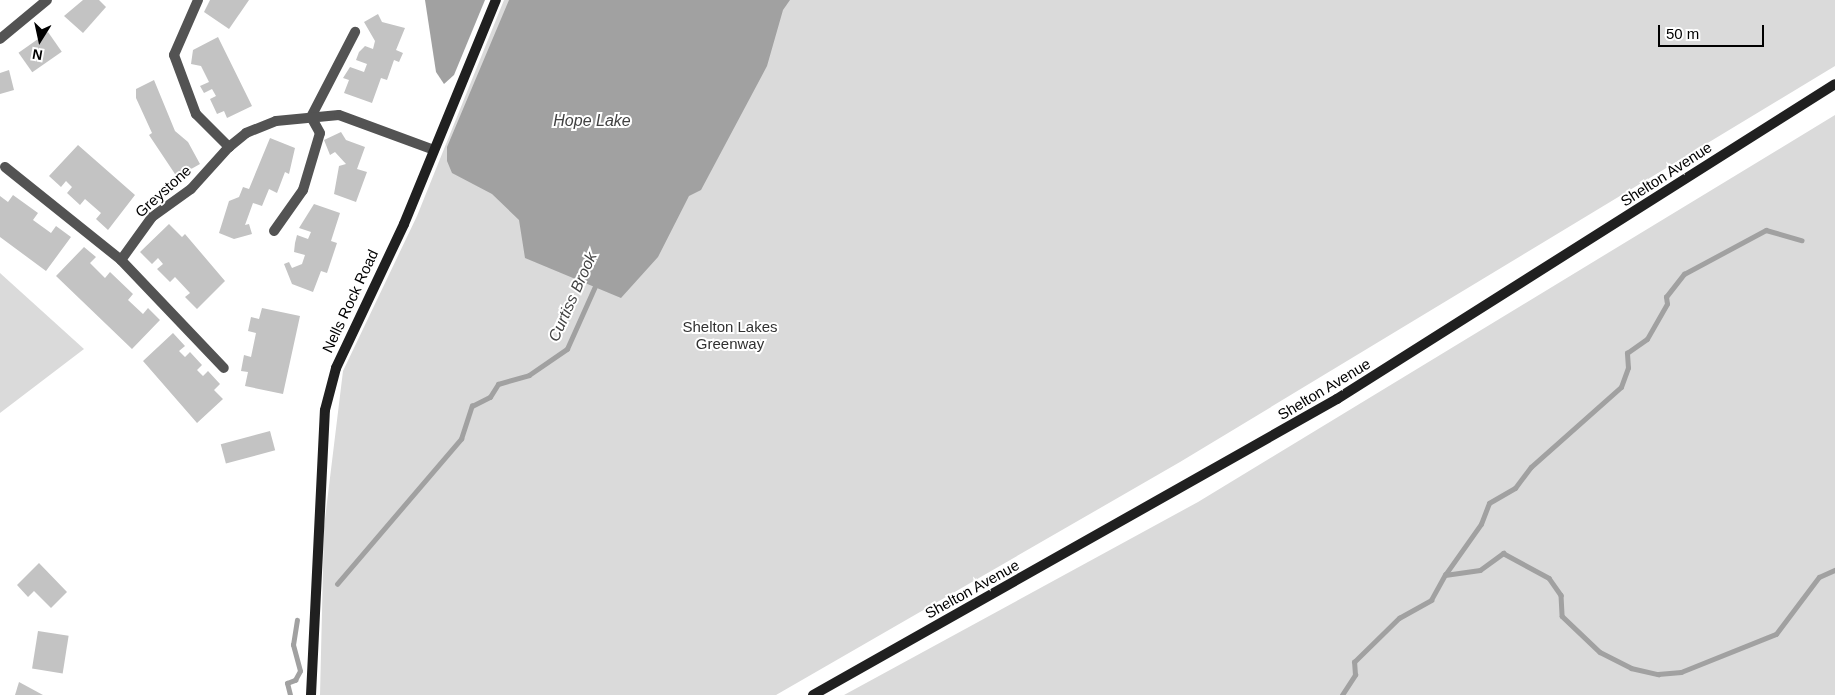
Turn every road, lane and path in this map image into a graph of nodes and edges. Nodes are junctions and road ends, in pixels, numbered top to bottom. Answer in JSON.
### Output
{"nodes":[{"id":1,"x":47,"y":0,"type":"edge"},
{"id":2,"x":198,"y":0,"type":"edge"},
{"id":3,"x":496,"y":0,"type":"edge"},
{"id":4,"x":355,"y":32,"type":"dead end"},
{"id":5,"x":0,"y":39,"type":"edge"},
{"id":6,"x":1835,"y":84,"type":"edge"},
{"id":7,"x":311,"y":117,"type":"junction"},
{"id":8,"x":228,"y":148,"type":"junction"},
{"id":9,"x":434,"y":150,"type":"junction"},
{"id":10,"x":5,"y":167,"type":"dead end"},
{"id":11,"x":274,"y":232,"type":"dead end"},
{"id":12,"x":121,"y":260,"type":"junction"},
{"id":13,"x":224,"y":368,"type":"dead end"},
{"id":14,"x":311,"y":695,"type":"edge"},
{"id":15,"x":813,"y":695,"type":"edge"}],
"edges":[{"from":1,"to":5,"type":"street"},
{"from":2,"to":8,"type":"street"},
{"from":3,"to":9,"type":"main road","name":"Nells Rock Road"},
{"from":4,"to":7,"type":"street"},
{"from":6,"to":15,"type":"main road","name":"Shelton Avenue"},
{"from":7,"to":8,"type":"street","name":"Greystone"},
{"from":7,"to":9,"type":"street","name":"Greystone"},
{"from":7,"to":11,"type":"street"},
{"from":8,"to":12,"type":"street","name":"Greystone"},
{"from":9,"to":14,"type":"main road","name":"Nells Rock Road"},
{"from":10,"to":12,"type":"street"},
{"from":12,"to":13,"type":"street"}]}
